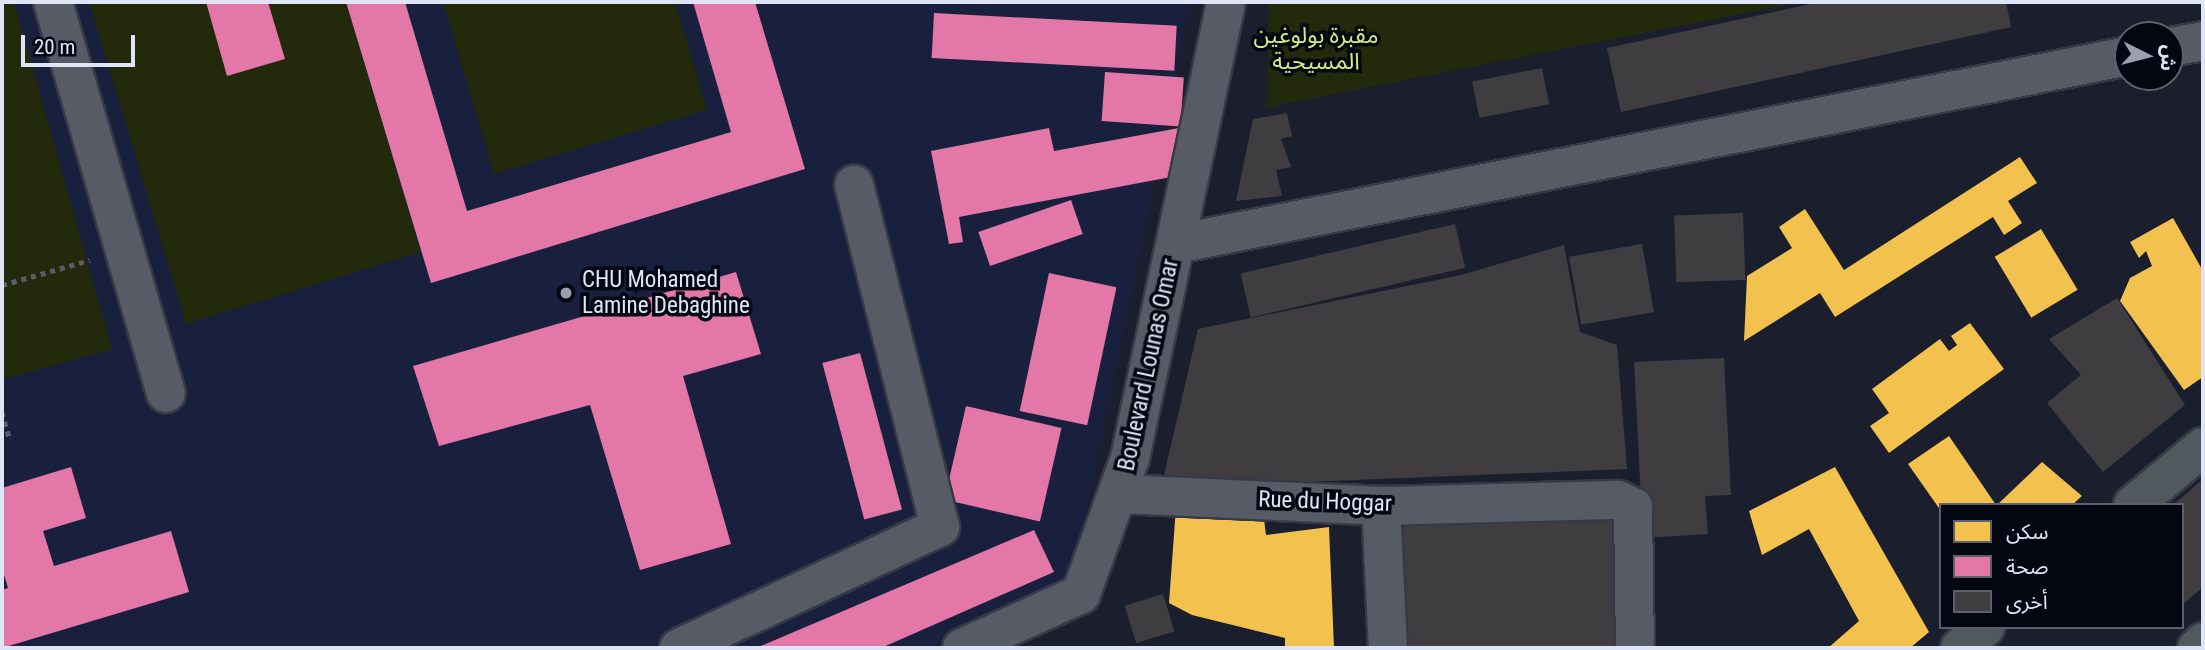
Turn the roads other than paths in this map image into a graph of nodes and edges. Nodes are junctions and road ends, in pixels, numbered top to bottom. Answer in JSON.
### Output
{"nodes":[{"id":1,"x":53,"y":2,"type":"edge"},
{"id":2,"x":1226,"y":2,"type":"edge"},
{"id":3,"x":2203,"y":41,"type":"edge"},
{"id":4,"x":2184,"y":44,"type":"edge"},
{"id":5,"x":2114,"y":59,"type":"edge"},
{"id":6,"x":854,"y":185,"type":"dead end"},
{"id":7,"x":1176,"y":244,"type":"junction"},
{"id":8,"x":166,"y":393,"type":"dead end"},
{"id":9,"x":2203,"y":447,"type":"edge"},
{"id":10,"x":1121,"y":494,"type":"junction"},
{"id":11,"x":2135,"y":503,"type":"edge"},
{"id":12,"x":1381,"y":506,"type":"junction"},
{"id":13,"x":1983,"y":629,"type":"edge"},
{"id":14,"x":2203,"y":642,"type":"edge"},
{"id":15,"x":679,"y":648,"type":"edge"},
{"id":16,"x":964,"y":648,"type":"edge"},
{"id":17,"x":1388,"y":648,"type":"edge"},
{"id":18,"x":1635,"y":648,"type":"edge"},
{"id":19,"x":1960,"y":648,"type":"edge"},
{"id":20,"x":2197,"y":648,"type":"edge"}],
"edges":[{"from":1,"to":8,"type":"street"},
{"from":2,"to":7,"type":"street","name":"Boulevard Lounas Omar"},
{"from":3,"to":4,"type":"street"},
{"from":5,"to":7,"type":"street"},
{"from":6,"to":15,"type":"street"},
{"from":7,"to":10,"type":"street","name":"Boulevard Lounas Omar"},
{"from":9,"to":11,"type":"main road"},
{"from":10,"to":12,"type":"street","name":"Rue du Hoggar"},
{"from":10,"to":16,"type":"street","name":"Boulevard Lounas Omar"},
{"from":12,"to":17,"type":"street"},
{"from":12,"to":18,"type":"street","name":"Rue du Hoggar"},
{"from":13,"to":19,"type":"main road"},
{"from":14,"to":20,"type":"main road"}]}
